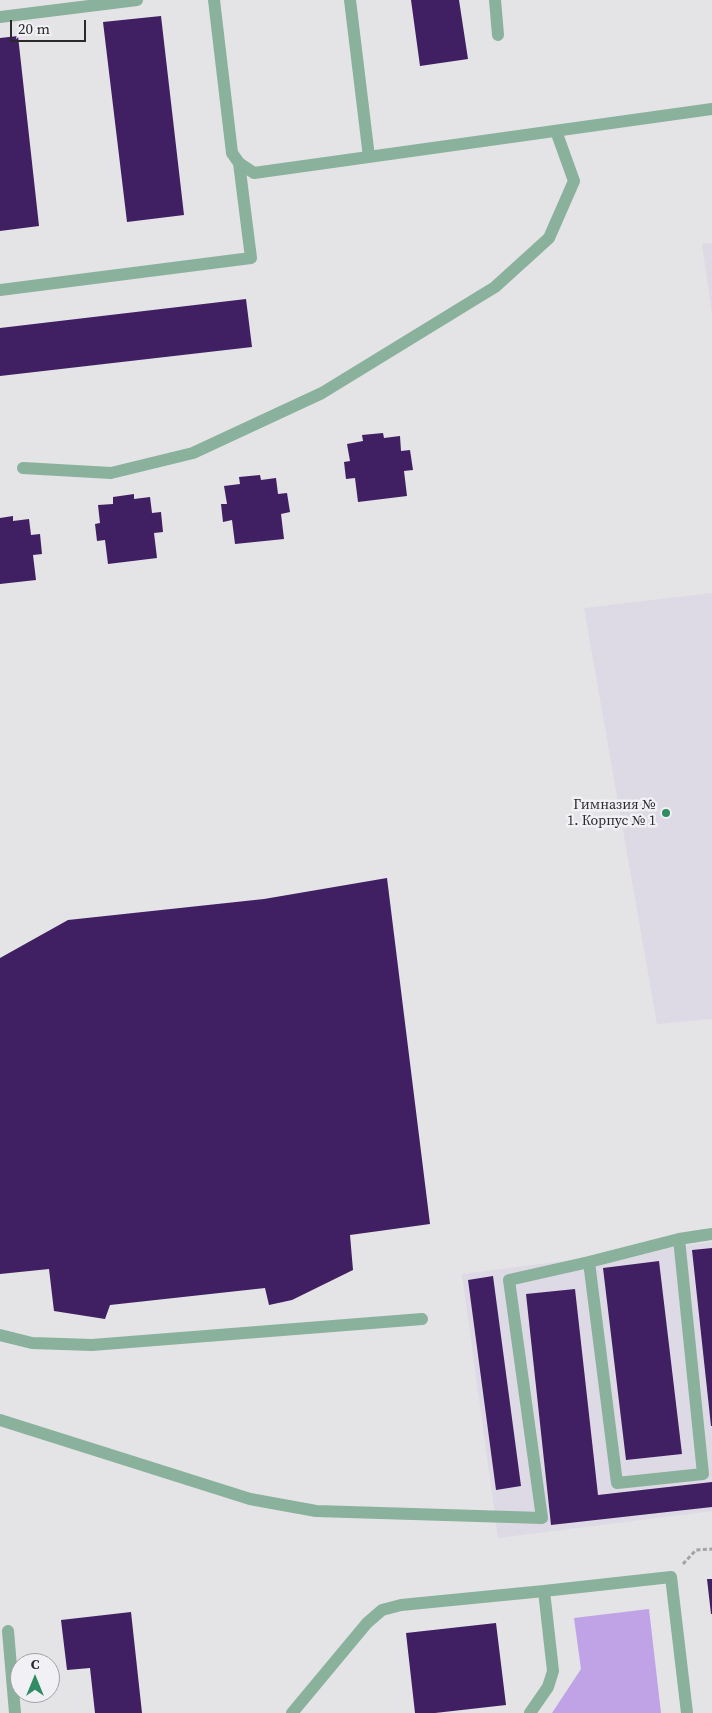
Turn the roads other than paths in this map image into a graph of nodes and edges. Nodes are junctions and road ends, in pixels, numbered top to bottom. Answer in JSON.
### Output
{"nodes":[{"id":1,"x":138,"y":0,"type":"edge"},
{"id":2,"x":214,"y":0,"type":"edge"},
{"id":3,"x":350,"y":0,"type":"edge"},
{"id":4,"x":495,"y":0,"type":"edge"},
{"id":5,"x":74,"y":4,"type":"edge"},
{"id":6,"x":0,"y":17,"type":"edge"},
{"id":7,"x":498,"y":35,"type":"dead end"},
{"id":8,"x":712,"y":109,"type":"edge"},
{"id":9,"x":556,"y":131,"type":"junction"},
{"id":10,"x":369,"y":157,"type":"junction"},
{"id":11,"x":239,"y":163,"type":"junction"},
{"id":12,"x":0,"y":290,"type":"edge"},
{"id":13,"x":23,"y":468,"type":"dead end"},
{"id":14,"x":712,"y":1234,"type":"edge"},
{"id":15,"x":679,"y":1239,"type":"junction"},
{"id":16,"x":590,"y":1262,"type":"junction"},
{"id":17,"x":422,"y":1319,"type":"dead end"},
{"id":18,"x":0,"y":1335,"type":"edge"},
{"id":19,"x":0,"y":1420,"type":"edge"},
{"id":20,"x":544,"y":1590,"type":"junction"},
{"id":21,"x":8,"y":1631,"type":"dead end"},
{"id":22,"x":10,"y":1653,"type":"edge"},
{"id":23,"x":292,"y":1713,"type":"edge"},
{"id":24,"x":530,"y":1713,"type":"edge"},
{"id":25,"x":687,"y":1713,"type":"edge"}],
"edges":[{"from":1,"to":5,"type":"lane"},
{"from":2,"to":11,"type":"lane"},
{"from":3,"to":10,"type":"lane"},
{"from":4,"to":7,"type":"lane"},
{"from":5,"to":6,"type":"lane"},
{"from":8,"to":9,"type":"lane"},
{"from":9,"to":10,"type":"lane"},
{"from":9,"to":13,"type":"lane"},
{"from":10,"to":11,"type":"lane"},
{"from":11,"to":12,"type":"lane"},
{"from":14,"to":15,"type":"lane"},
{"from":15,"to":16,"type":"lane"},
{"from":15,"to":16,"type":"lane"},
{"from":16,"to":19,"type":"lane"},
{"from":17,"to":18,"type":"lane"},
{"from":20,"to":23,"type":"lane"},
{"from":20,"to":24,"type":"lane"},
{"from":20,"to":25,"type":"lane"},
{"from":21,"to":22,"type":"lane"}]}
